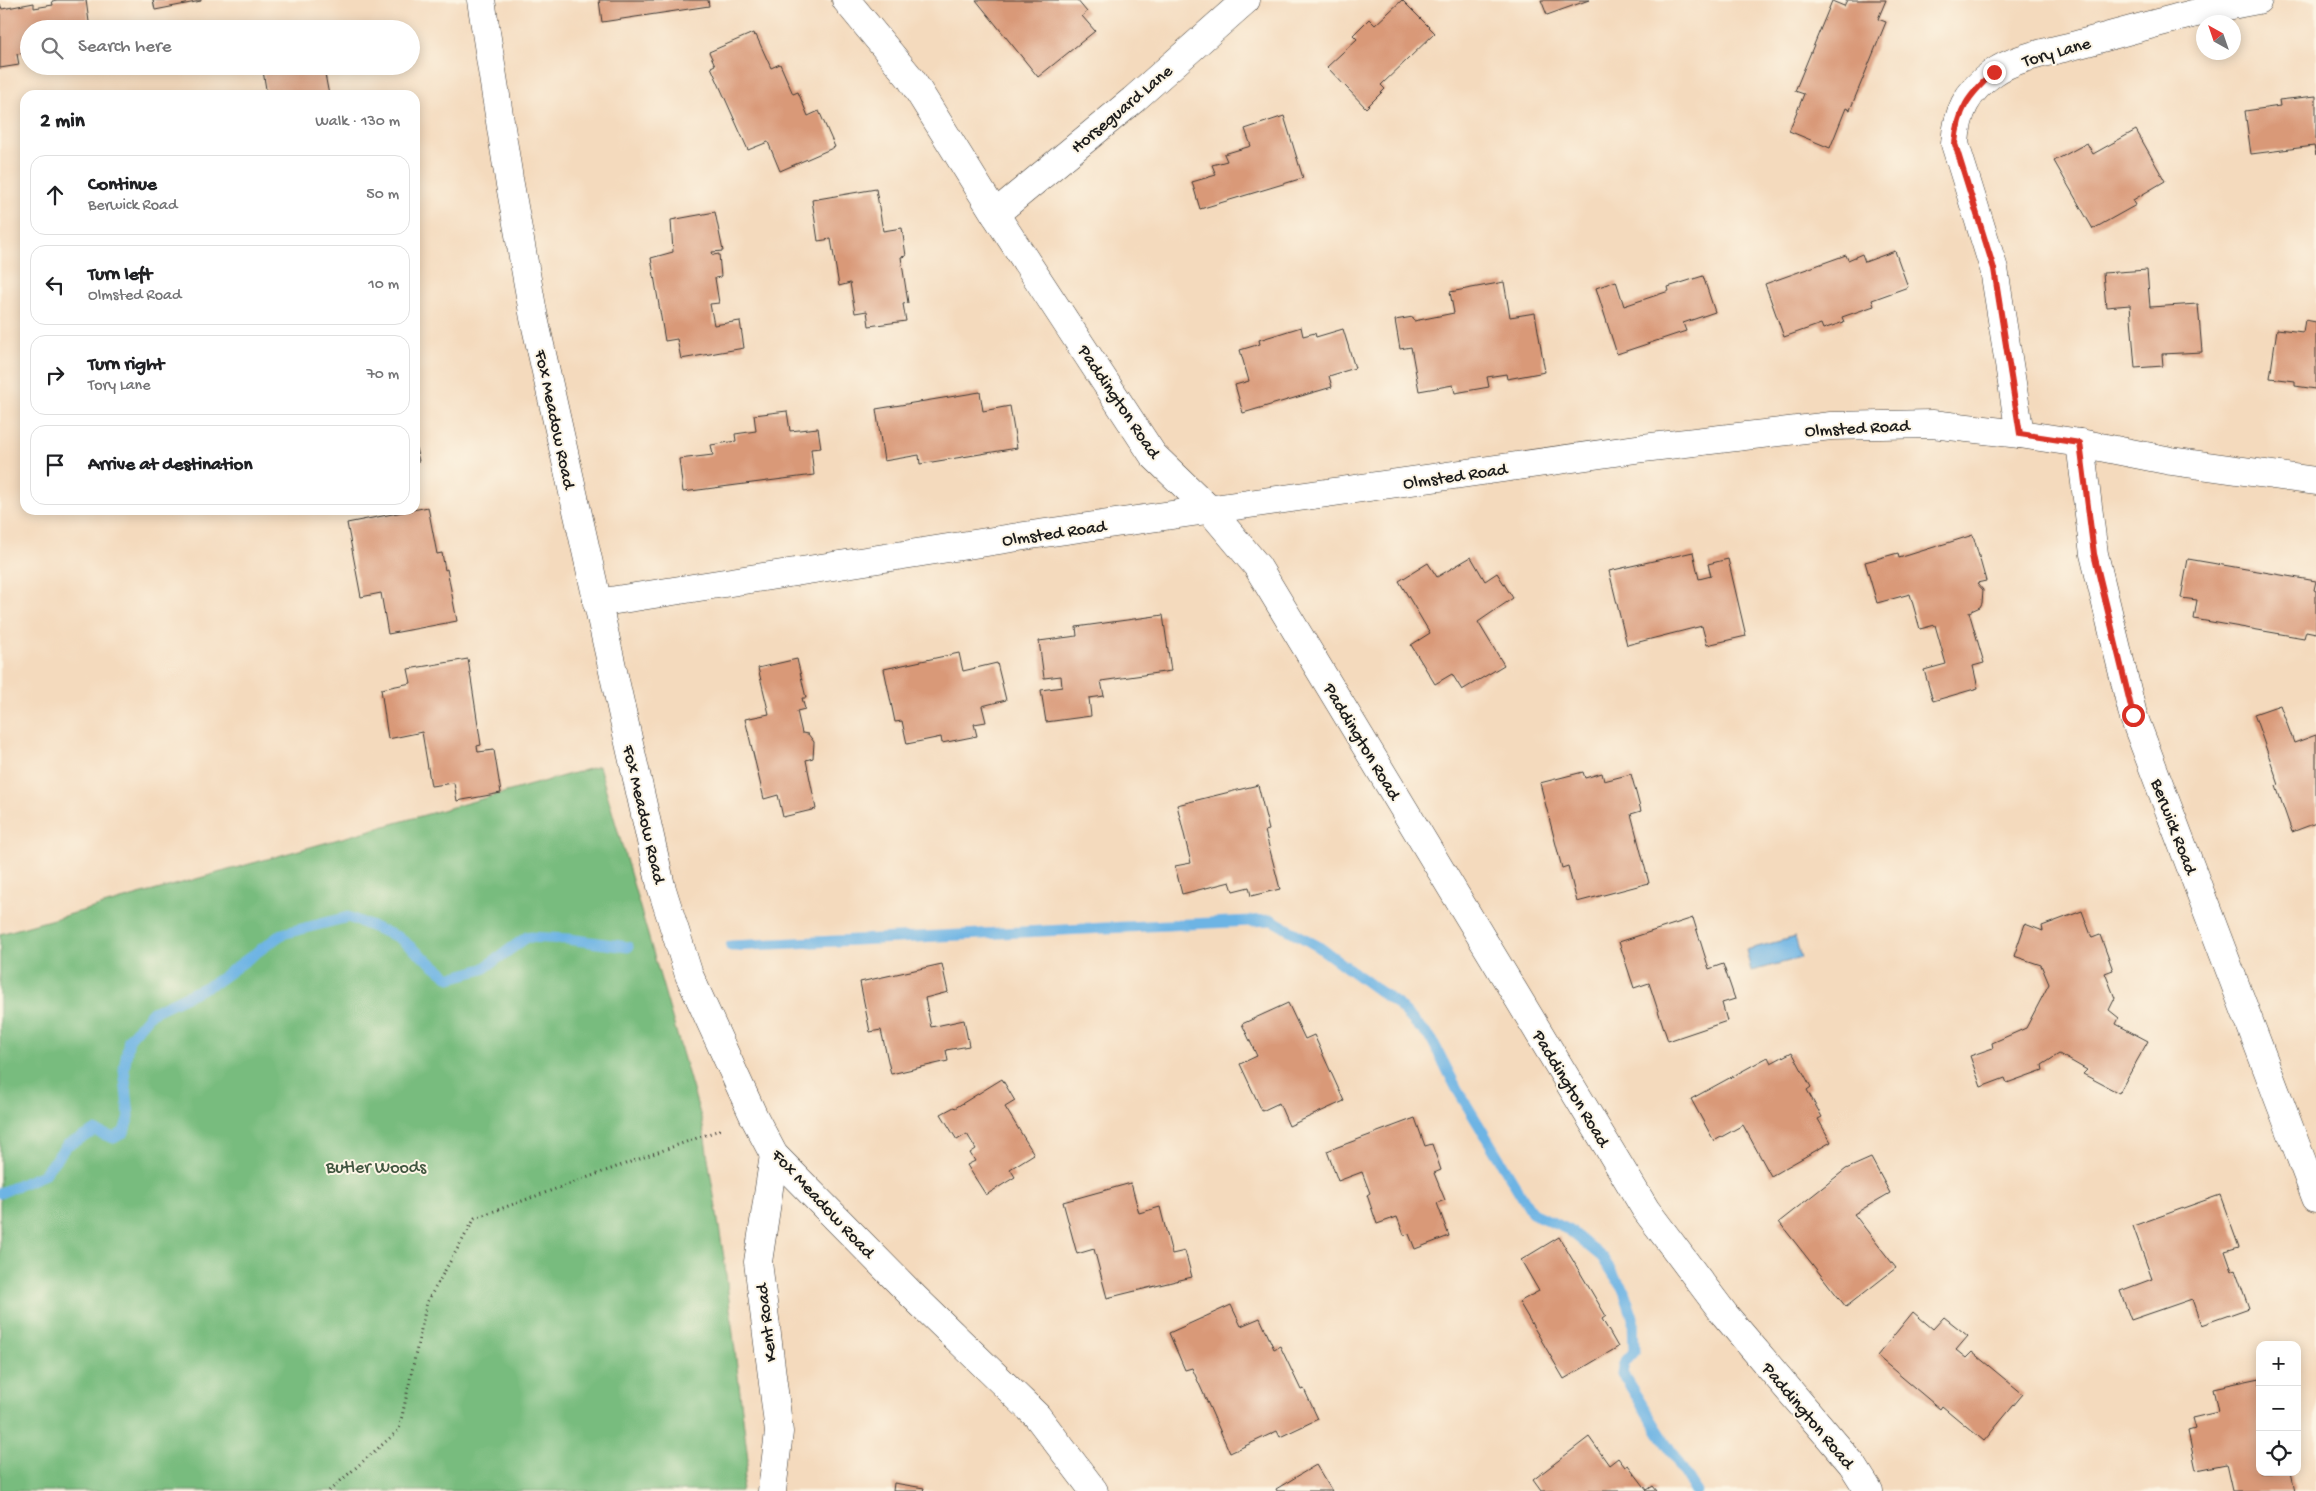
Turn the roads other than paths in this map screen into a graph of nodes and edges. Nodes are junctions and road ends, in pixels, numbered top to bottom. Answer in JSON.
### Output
{"nodes":[{"id":1,"x":480,"y":0,"type":"edge"},
{"id":2,"x":846,"y":0,"type":"edge"},
{"id":3,"x":1246,"y":0,"type":"edge"},
{"id":4,"x":2258,"y":0,"type":"edge"},
{"id":5,"x":995,"y":214,"type":"junction"},
{"id":6,"x":2020,"y":434,"type":"junction"},
{"id":7,"x":2080,"y":443,"type":"junction"},
{"id":8,"x":2316,"y":481,"type":"edge"},
{"id":9,"x":1209,"y":509,"type":"junction"},
{"id":10,"x":596,"y":603,"type":"junction"},
{"id":11,"x":774,"y":1154,"type":"junction"},
{"id":12,"x":2316,"y":1198,"type":"edge"},
{"id":13,"x":772,"y":1491,"type":"edge"},
{"id":14,"x":1094,"y":1491,"type":"edge"},
{"id":15,"x":1869,"y":1491,"type":"edge"}],
"edges":[{"from":1,"to":10,"type":"street","name":"Fox Meadow Road"},
{"from":2,"to":5,"type":"street","name":"Paddington Road"},
{"from":3,"to":5,"type":"street","name":"Horseguard Lane"},
{"from":4,"to":6,"type":"street","name":"Tory Lane"},
{"from":5,"to":9,"type":"street","name":"Paddington Road"},
{"from":6,"to":7,"type":"street","name":"Olmsted Road"},
{"from":6,"to":9,"type":"street","name":"Olmsted Road"},
{"from":7,"to":8,"type":"street","name":"Olmsted Road"},
{"from":7,"to":12,"type":"street","name":"Berwick Road"},
{"from":9,"to":10,"type":"street","name":"Olmsted Road"},
{"from":9,"to":15,"type":"street","name":"Paddington Road"},
{"from":10,"to":11,"type":"street","name":"Fox Meadow Road"},
{"from":11,"to":13,"type":"street","name":"Kent Road"},
{"from":11,"to":14,"type":"street","name":"Fox Meadow Road"}]}
